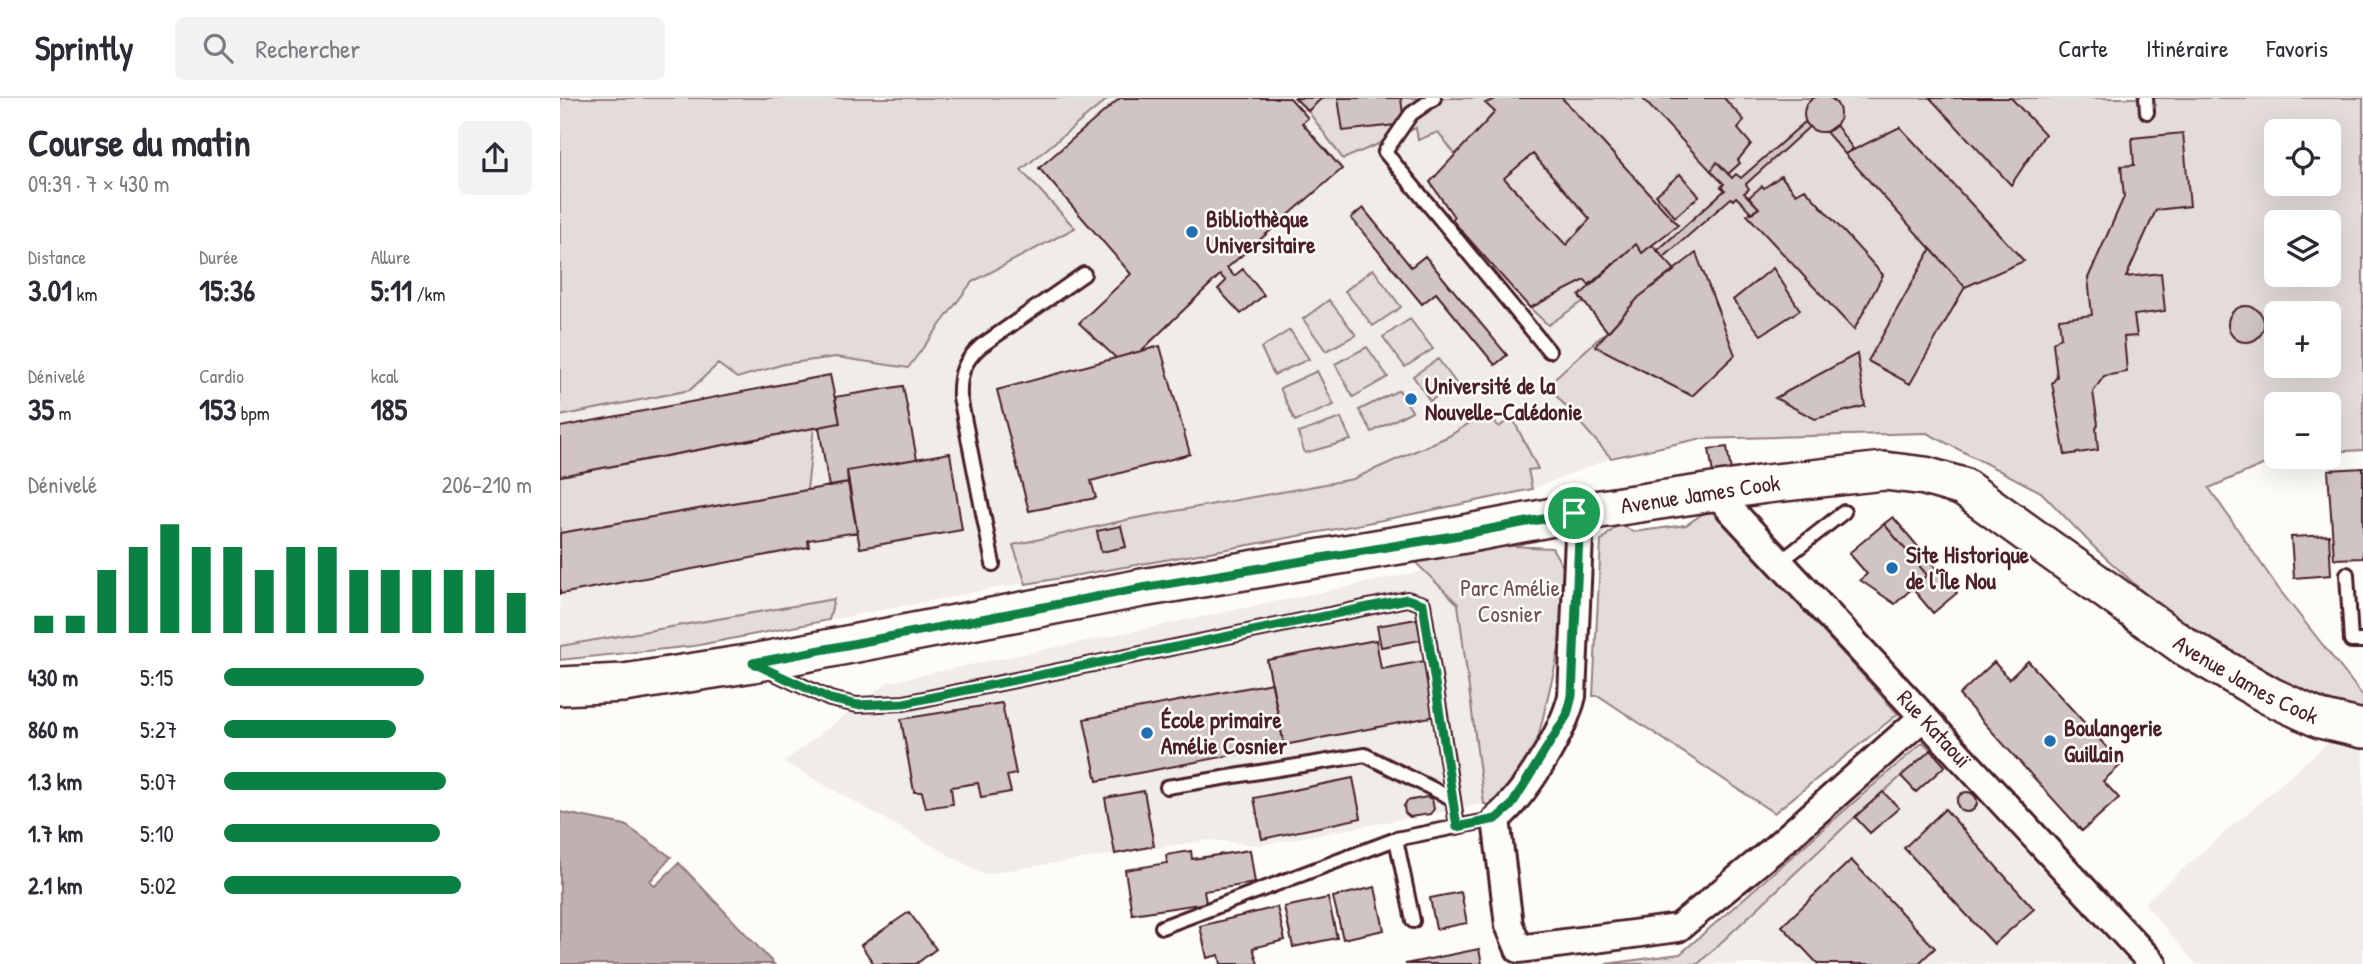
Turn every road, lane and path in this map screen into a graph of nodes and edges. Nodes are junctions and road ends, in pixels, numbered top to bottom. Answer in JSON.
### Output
{"nodes":[{"id":1,"x":1434,"y":98,"type":"edge"},
{"id":2,"x":2146,"y":98,"type":"edge"},
{"id":3,"x":2147,"y":112,"type":"dead end"},
{"id":4,"x":1083,"y":274,"type":"dead end"},
{"id":5,"x":1549,"y":351,"type":"dead end"},
{"id":6,"x":1716,"y":492,"type":"junction"},
{"id":7,"x":1844,"y":512,"type":"dead end"},
{"id":8,"x":1574,"y":513,"type":"junction"},
{"id":9,"x":1780,"y":562,"type":"junction"},
{"id":10,"x":993,"y":565,"type":"dead end"},
{"id":11,"x":2347,"y":574,"type":"dead end"},
{"id":12,"x":2363,"y":641,"type":"edge"},
{"id":13,"x":753,"y":663,"type":"junction"},
{"id":14,"x":560,"y":686,"type":"edge"},
{"id":15,"x":1923,"y":717,"type":"junction"},
{"id":16,"x":2363,"y":729,"type":"edge"},
{"id":17,"x":1167,"y":787,"type":"dead end"},
{"id":18,"x":1453,"y":799,"type":"junction"},
{"id":19,"x":1496,"y":819,"type":"junction"},
{"id":20,"x":1457,"y":827,"type":"junction"},
{"id":21,"x":1396,"y":839,"type":"junction"},
{"id":22,"x":1413,"y":921,"type":"dead end"},
{"id":23,"x":1162,"y":928,"type":"dead end"},
{"id":24,"x":2153,"y":964,"type":"edge"}],
"edges":[{"from":1,"to":5,"type":"lane"},
{"from":2,"to":3,"type":"lane"},
{"from":4,"to":10,"type":"lane"},
{"from":6,"to":8,"type":"main road","name":"Avenue James Cook"},
{"from":6,"to":9,"type":"street","name":"Rue Kataouï"},
{"from":6,"to":16,"type":"main road","name":"Avenue James Cook"},
{"from":7,"to":9,"type":"lane"},
{"from":8,"to":13,"type":"main road","name":"Avenue James Cook"},
{"from":8,"to":19,"type":"street"},
{"from":9,"to":15,"type":"street","name":"Rue Kataouï"},
{"from":11,"to":12,"type":"lane"},
{"from":13,"to":14,"type":"main road","name":"Avenue James Cook"},
{"from":13,"to":18,"type":"lane"},
{"from":15,"to":19,"type":"street"},
{"from":15,"to":24,"type":"street","name":"Rue Kataouï"},
{"from":17,"to":18,"type":"lane"},
{"from":18,"to":20,"type":"lane"},
{"from":19,"to":20,"type":"lane"},
{"from":20,"to":21,"type":"lane"},
{"from":21,"to":22,"type":"lane"},
{"from":21,"to":23,"type":"lane"}]}
